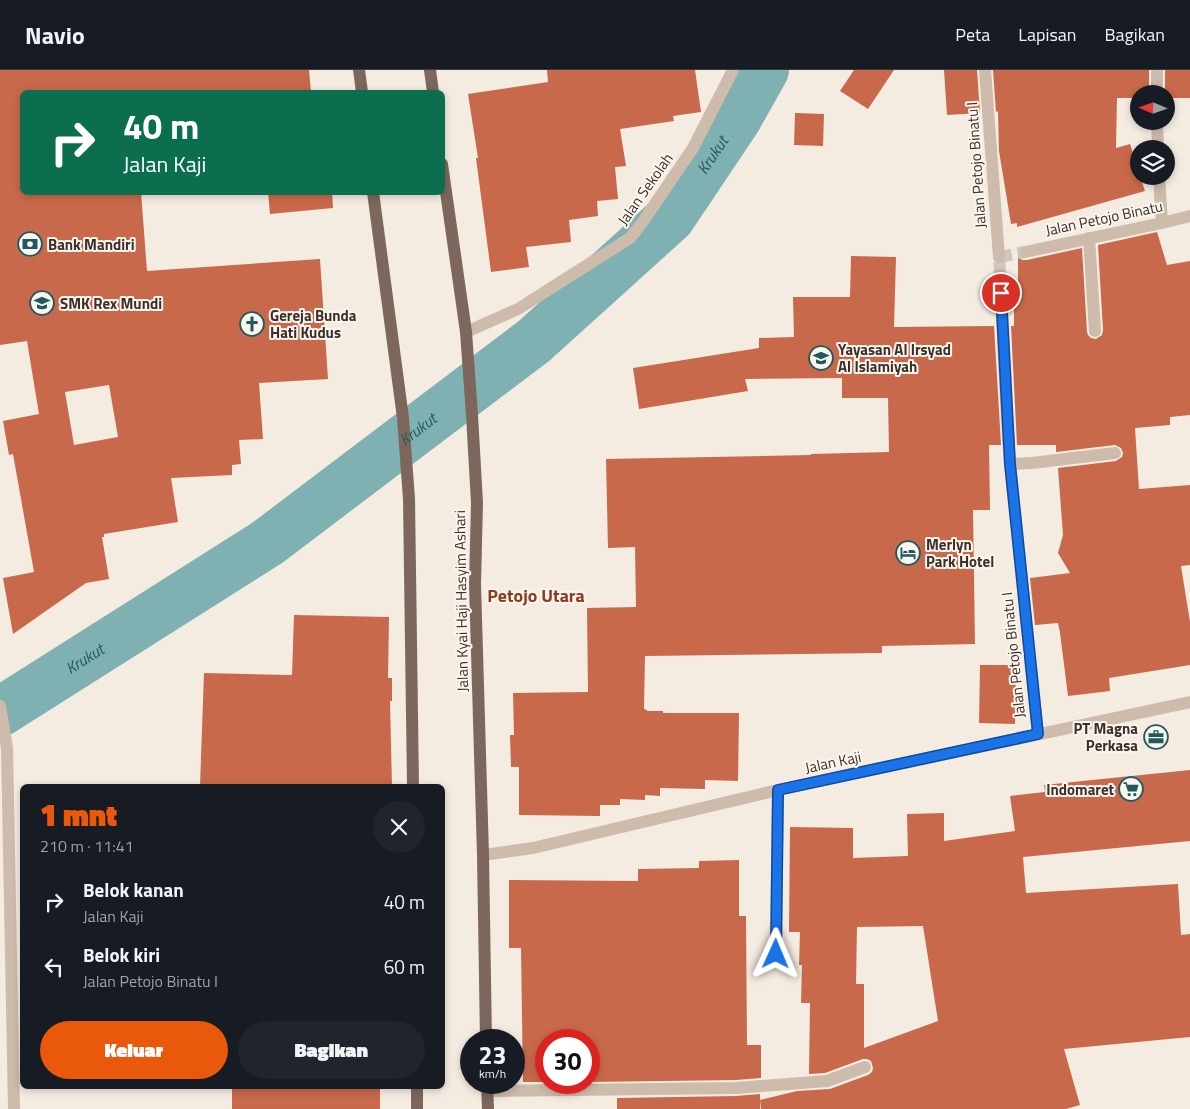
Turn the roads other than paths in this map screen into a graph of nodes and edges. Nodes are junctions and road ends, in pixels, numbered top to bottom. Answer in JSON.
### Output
{"nodes":[{"id":1,"x":359,"y":70,"type":"edge"},
{"id":2,"x":430,"y":70,"type":"edge"},
{"id":3,"x":733,"y":70,"type":"edge"},
{"id":4,"x":985,"y":70,"type":"edge"},
{"id":5,"x":1157,"y":70,"type":"edge"},
{"id":6,"x":1157,"y":85,"type":"edge"},
{"id":7,"x":362,"y":90,"type":"edge"},
{"id":8,"x":433,"y":90,"type":"edge"},
{"id":9,"x":445,"y":185,"type":"edge"},
{"id":10,"x":1160,"y":185,"type":"edge"},
{"id":11,"x":373,"y":195,"type":"edge"},
{"id":12,"x":1190,"y":216,"type":"edge"},
{"id":13,"x":1162,"y":223,"type":"junction"},
{"id":14,"x":1089,"y":238,"type":"junction"},
{"id":15,"x":1025,"y":252,"type":"tunnel mouth"},
{"id":16,"x":999,"y":257,"type":"dead end"},
{"id":17,"x":1000,"y":274,"type":"tunnel mouth"},
{"id":18,"x":1095,"y":331,"type":"dead end"},
{"id":19,"x":466,"y":332,"type":"junction"},
{"id":20,"x":1115,"y":454,"type":"dead end"},
{"id":21,"x":1010,"y":464,"type":"junction"},
{"id":22,"x":1190,"y":702,"type":"edge"},
{"id":23,"x":0,"y":706,"type":"edge"},
{"id":24,"x":1038,"y":734,"type":"junction"},
{"id":25,"x":4,"y":780,"type":"edge"},
{"id":26,"x":413,"y":784,"type":"edge"},
{"id":27,"x":778,"y":790,"type":"junction"},
{"id":28,"x":482,"y":855,"type":"junction"},
{"id":29,"x":776,"y":954,"type":"dead end"},
{"id":30,"x":486,"y":1029,"type":"edge"},
{"id":31,"x":865,"y":1067,"type":"dead end"},
{"id":32,"x":525,"y":1087,"type":"edge"},
{"id":33,"x":417,"y":1089,"type":"edge"},
{"id":34,"x":487,"y":1094,"type":"edge"},
{"id":35,"x":14,"y":1109,"type":"edge"},
{"id":36,"x":417,"y":1109,"type":"edge"},
{"id":37,"x":488,"y":1109,"type":"edge"}],
"edges":[{"from":1,"to":7,"type":"main road"},
{"from":2,"to":8,"type":"main road"},
{"from":3,"to":19,"type":"street","name":"Jalan Sekolah"},
{"from":4,"to":16,"type":"street","name":"Jalan Petojo Binatu I"},
{"from":5,"to":6,"type":"street"},
{"from":9,"to":19,"type":"main road","name":"Jalan Kyai Haji Hasyim Ashari"},
{"from":10,"to":13,"type":"street"},
{"from":11,"to":26,"type":"main road"},
{"from":12,"to":13,"type":"street","name":"Jalan Petojo Binatu"},
{"from":13,"to":14,"type":"street","name":"Jalan Petojo Binatu"},
{"from":14,"to":15,"type":"street","name":"Jalan Petojo Binatu"},
{"from":14,"to":18,"type":"street"},
{"from":17,"to":21,"type":"street","name":"Jalan Petojo Binatu I"},
{"from":19,"to":28,"type":"main road","name":"Jalan Kyai Haji Hasyim Ashari"},
{"from":20,"to":21,"type":"street"},
{"from":21,"to":24,"type":"street","name":"Jalan Petojo Binatu I"},
{"from":22,"to":24,"type":"street","name":"Jalan Kaji"},
{"from":23,"to":25,"type":"street"},
{"from":24,"to":27,"type":"street","name":"Jalan Kaji"},
{"from":25,"to":35,"type":"street"},
{"from":27,"to":28,"type":"street","name":"Jalan Kaji"},
{"from":27,"to":29,"type":"street"},
{"from":28,"to":30,"type":"main road","name":"Jalan Kyai Haji Hasyim Ashari"},
{"from":31,"to":32,"type":"street"},
{"from":33,"to":36,"type":"main road"},
{"from":34,"to":37,"type":"main road"}]}
